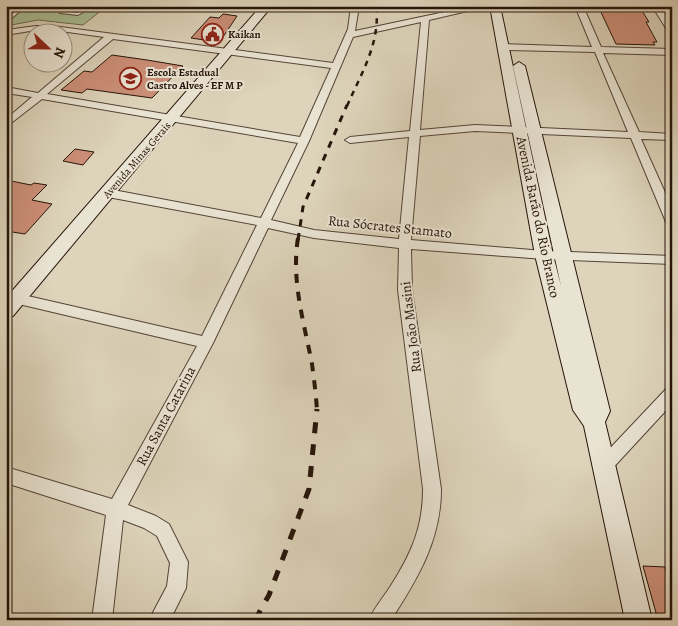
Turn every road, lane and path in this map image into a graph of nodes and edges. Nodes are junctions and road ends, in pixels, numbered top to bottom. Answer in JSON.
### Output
{"nodes":[{"id":1,"x":24,"y":6,"type":"edge"},
{"id":2,"x":66,"y":6,"type":"edge"},
{"id":3,"x":92,"y":6,"type":"edge"},
{"id":4,"x":267,"y":6,"type":"edge"},
{"id":5,"x":355,"y":6,"type":"edge"},
{"id":6,"x":485,"y":6,"type":"edge"},
{"id":7,"x":495,"y":6,"type":"edge"},
{"id":8,"x":504,"y":6,"type":"edge"},
{"id":9,"x":579,"y":6,"type":"edge"},
{"id":10,"x":656,"y":6,"type":"edge"},
{"id":11,"x":6,"y":16,"type":"edge"},
{"id":12,"x":13,"y":16,"type":"junction"},
{"id":13,"x":425,"y":20,"type":"junction"},
{"id":14,"x":6,"y":22,"type":"edge"},
{"id":15,"x":672,"y":31,"type":"edge"},
{"id":16,"x":6,"y":33,"type":"edge"},
{"id":17,"x":112,"y":36,"type":"junction"},
{"id":18,"x":349,"y":36,"type":"junction"},
{"id":19,"x":509,"y":47,"type":"junction"},
{"id":20,"x":598,"y":49,"type":"junction"},
{"id":21,"x":229,"y":52,"type":"junction"},
{"id":22,"x":672,"y":52,"type":"edge"},
{"id":23,"x":335,"y":66,"type":"junction"},
{"id":24,"x":6,"y":90,"type":"edge"},
{"id":25,"x":39,"y":96,"type":"junction"},
{"id":26,"x":172,"y":119,"type":"junction"},
{"id":27,"x":6,"y":124,"type":"edge"},
{"id":28,"x":527,"y":130,"type":"junction"},
{"id":29,"x":416,"y":133,"type":"junction"},
{"id":30,"x":635,"y":136,"type":"junction"},
{"id":31,"x":672,"y":137,"type":"edge"},
{"id":32,"x":350,"y":140,"type":"dead end"},
{"id":33,"x":304,"y":141,"type":"junction"},
{"id":34,"x":108,"y":194,"type":"junction"},
{"id":35,"x":672,"y":222,"type":"edge"},
{"id":36,"x":264,"y":223,"type":"junction"},
{"id":37,"x":405,"y":244,"type":"junction"},
{"id":38,"x":544,"y":255,"type":"junction"},
{"id":39,"x":562,"y":256,"type":"junction"},
{"id":40,"x":672,"y":260,"type":"edge"},
{"id":41,"x":12,"y":297,"type":"edge"},
{"id":42,"x":6,"y":312,"type":"edge"},
{"id":43,"x":206,"y":343,"type":"junction"},
{"id":44,"x":672,"y":393,"type":"edge"},
{"id":45,"x":594,"y":422,"type":"junction"},
{"id":46,"x":604,"y":466,"type":"junction"},
{"id":47,"x":6,"y":476,"type":"edge"},
{"id":48,"x":116,"y":509,"type":"junction"},
{"id":49,"x":102,"y":620,"type":"edge"},
{"id":50,"x":159,"y":620,"type":"edge"},
{"id":51,"x":379,"y":620,"type":"edge"},
{"id":52,"x":639,"y":620,"type":"edge"}],
"edges":[{"from":1,"to":12,"type":"lane"},
{"from":2,"to":3,"type":"lane"},
{"from":4,"to":21,"type":"street","name":"Avenida Minas Gerais"},
{"from":5,"to":18,"type":"street","name":"Rua Santa Catarina"},
{"from":6,"to":13,"type":"street"},
{"from":7,"to":19,"type":"street","name":"Avenida Barão do Rio Branco"},
{"from":8,"to":19,"type":"street","name":"Avenida Barão do Rio Branco"},
{"from":9,"to":20,"type":"street"},
{"from":10,"to":15,"type":"street"},
{"from":11,"to":12,"type":"lane"},
{"from":12,"to":14,"type":"lane"},
{"from":13,"to":18,"type":"street"},
{"from":13,"to":29,"type":"street","name":"Rua João Masini"},
{"from":16,"to":17,"type":"street"},
{"from":17,"to":21,"type":"street"},
{"from":17,"to":25,"type":"street"},
{"from":18,"to":23,"type":"street","name":"Rua Santa Catarina"},
{"from":19,"to":20,"type":"street"},
{"from":19,"to":28,"type":"street","name":"Avenida Barão do Rio Branco"},
{"from":20,"to":22,"type":"street"},
{"from":20,"to":30,"type":"street"},
{"from":21,"to":23,"type":"street"},
{"from":21,"to":26,"type":"street","name":"Avenida Minas Gerais"},
{"from":23,"to":33,"type":"street","name":"Rua Santa Catarina"},
{"from":24,"to":25,"type":"street"},
{"from":25,"to":26,"type":"street"},
{"from":25,"to":27,"type":"street"},
{"from":26,"to":33,"type":"street"},
{"from":26,"to":34,"type":"street","name":"Avenida Minas Gerais"},
{"from":28,"to":29,"type":"street"},
{"from":28,"to":30,"type":"street"},
{"from":28,"to":38,"type":"street","name":"Avenida Barão do Rio Branco"},
{"from":28,"to":39,"type":"street","name":"Avenida Barão do Rio Branco"},
{"from":29,"to":32,"type":"street"},
{"from":29,"to":37,"type":"street","name":"Rua João Masini"},
{"from":30,"to":31,"type":"street"},
{"from":30,"to":35,"type":"street"},
{"from":33,"to":36,"type":"street","name":"Rua Santa Catarina"},
{"from":34,"to":36,"type":"street","name":"Rua Sócrates Stamato"},
{"from":34,"to":41,"type":"street","name":"Avenida Minas Gerais"},
{"from":36,"to":37,"type":"street","name":"Rua Sócrates Stamato"},
{"from":36,"to":43,"type":"street","name":"Rua Santa Catarina"},
{"from":37,"to":38,"type":"street","name":"Rua Sócrates Stamato"},
{"from":37,"to":51,"type":"street","name":"Rua João Masini"},
{"from":38,"to":39,"type":"street","name":"Rua Sócrates Stamato"},
{"from":38,"to":45,"type":"street","name":"Avenida Barão do Rio Branco"},
{"from":39,"to":40,"type":"street","name":"Rua Sócrates Stamato"},
{"from":39,"to":45,"type":"street","name":"Avenida Barão do Rio Branco"},
{"from":41,"to":42,"type":"street","name":"Avenida Minas Gerais"},
{"from":41,"to":43,"type":"street"},
{"from":43,"to":48,"type":"street","name":"Rua Santa Catarina"},
{"from":44,"to":46,"type":"street"},
{"from":45,"to":46,"type":"street","name":"Avenida Barão do Rio Branco"},
{"from":46,"to":52,"type":"street"},
{"from":47,"to":48,"type":"street"},
{"from":48,"to":49,"type":"street","name":"Rua Santa Catarina"},
{"from":48,"to":50,"type":"street"}]}
